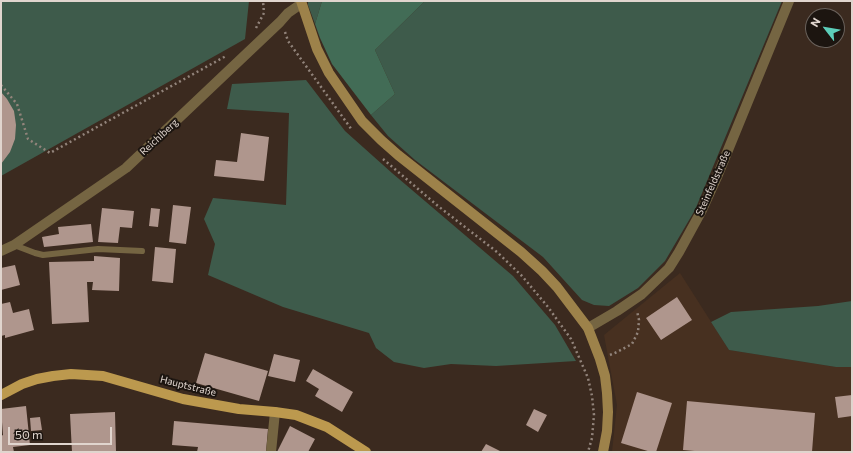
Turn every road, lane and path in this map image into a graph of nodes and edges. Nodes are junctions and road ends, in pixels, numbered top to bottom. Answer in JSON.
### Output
{"nodes":[{"id":1,"x":263,"y":1,"type":"edge"},
{"id":2,"x":789,"y":1,"type":"edge"},
{"id":3,"x":301,"y":3,"type":"edge"},
{"id":4,"x":280,"y":22,"type":"junction"},
{"id":5,"x":255,"y":30,"type":"dead end"},
{"id":6,"x":227,"y":55,"type":"dead end"},
{"id":7,"x":1,"y":85,"type":"edge"},
{"id":8,"x":356,"y":133,"type":"dead end"},
{"id":9,"x":382,"y":158,"type":"dead end"},
{"id":10,"x":14,"y":245,"type":"junction"},
{"id":11,"x":1,"y":251,"type":"edge"},
{"id":12,"x":142,"y":251,"type":"dead end"},
{"id":13,"x":631,"y":301,"type":"junction"},
{"id":14,"x":588,"y":328,"type":"junction"},
{"id":15,"x":600,"y":359,"type":"junction"},
{"id":16,"x":583,"y":365,"type":"junction"},
{"id":17,"x":1,"y":395,"type":"edge"},
{"id":18,"x":275,"y":412,"type":"junction"},
{"id":19,"x":271,"y":452,"type":"edge"},
{"id":20,"x":366,"y":452,"type":"edge"},
{"id":21,"x":588,"y":452,"type":"edge"},
{"id":22,"x":603,"y":452,"type":"edge"}],
"edges":[{"from":1,"to":5,"type":"path"},
{"from":2,"to":13,"type":"street","name":"Steinfeldstraße"},
{"from":3,"to":4,"type":"street","name":"Reichlberg"},
{"from":3,"to":14,"type":"main road"},
{"from":4,"to":8,"type":"path"},
{"from":4,"to":10,"type":"street","name":"Reichlberg"},
{"from":6,"to":7,"type":"path"},
{"from":9,"to":16,"type":"path"},
{"from":10,"to":11,"type":"street","name":"Reichlberg"},
{"from":10,"to":12,"type":"lane"},
{"from":13,"to":14,"type":"street","name":"Steinfeldstraße"},
{"from":13,"to":15,"type":"path"},
{"from":14,"to":15,"type":"main road"},
{"from":15,"to":16,"type":"path"},
{"from":15,"to":22,"type":"main road"},
{"from":16,"to":21,"type":"path"},
{"from":17,"to":18,"type":"main road","name":"Hauptstraße"},
{"from":18,"to":19,"type":"street"},
{"from":18,"to":20,"type":"main road","name":"Hauptstraße"}]}
